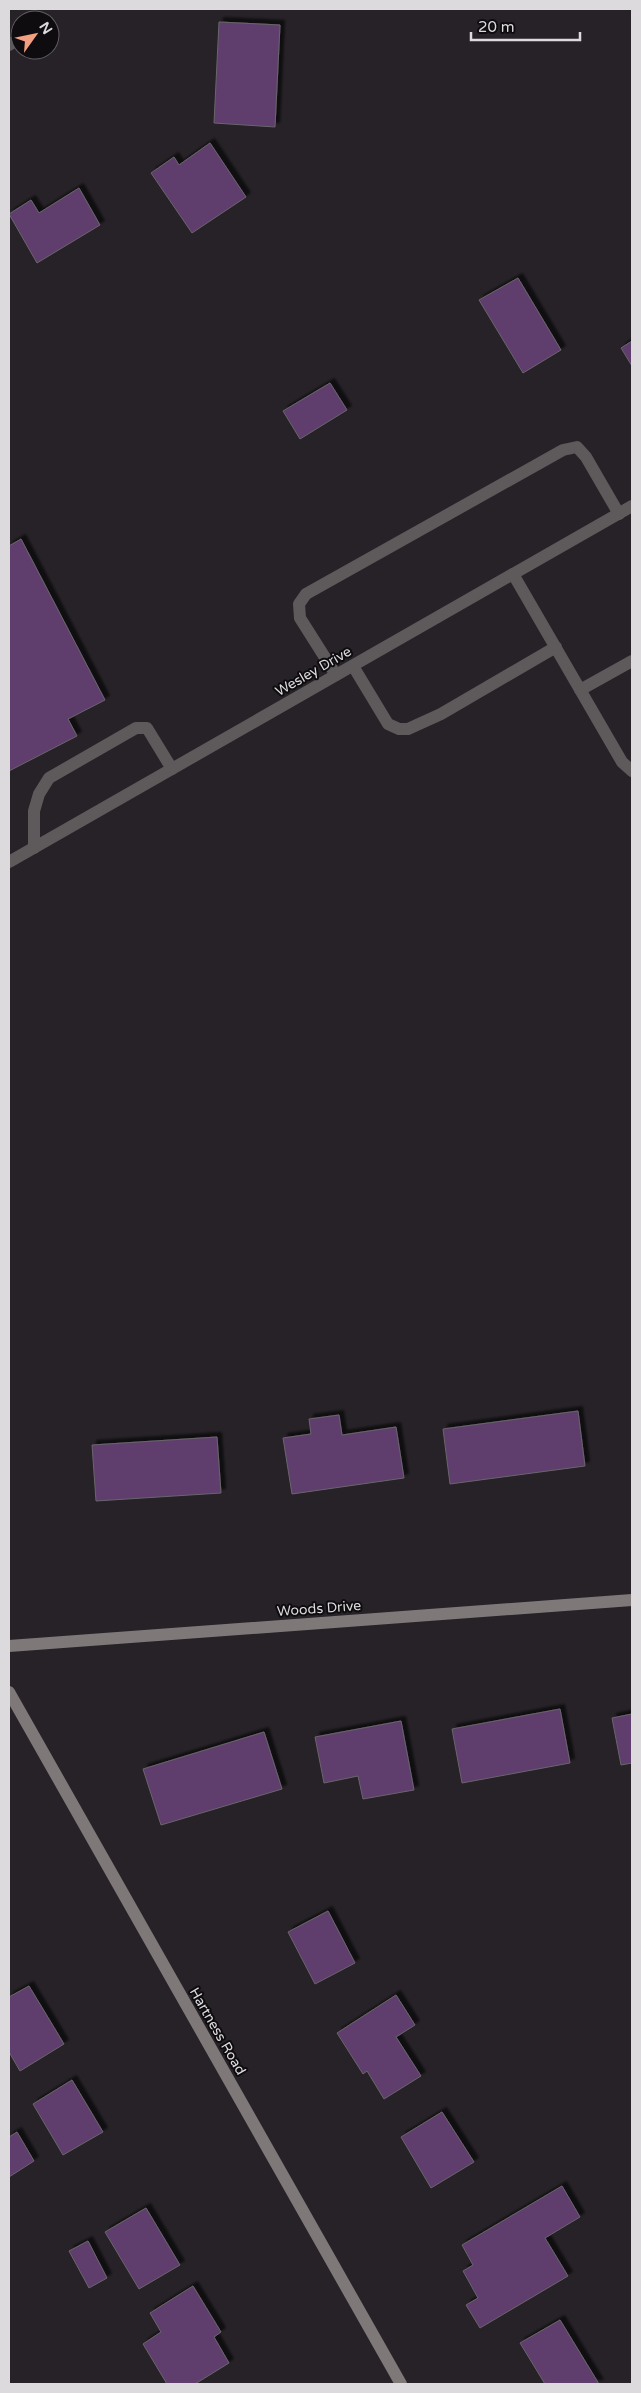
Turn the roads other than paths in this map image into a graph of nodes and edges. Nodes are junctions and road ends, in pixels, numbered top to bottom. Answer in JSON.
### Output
{"nodes":[{"id":1,"x":632,"y":506,"type":"edge"},
{"id":2,"x":619,"y":514,"type":"junction"},
{"id":3,"x":513,"y":574,"type":"junction"},
{"id":4,"x":556,"y":647,"type":"junction"},
{"id":5,"x":632,"y":661,"type":"edge"},
{"id":6,"x":353,"y":666,"type":"junction"},
{"id":7,"x":336,"y":676,"type":"junction"},
{"id":8,"x":580,"y":690,"type":"junction"},
{"id":9,"x":172,"y":770,"type":"junction"},
{"id":10,"x":632,"y":771,"type":"edge"},
{"id":11,"x":34,"y":848,"type":"junction"},
{"id":12,"x":9,"y":862,"type":"edge"},
{"id":13,"x":632,"y":1600,"type":"edge"},
{"id":14,"x":9,"y":1646,"type":"edge"},
{"id":15,"x":9,"y":1692,"type":"edge"},
{"id":16,"x":401,"y":2384,"type":"edge"}],
"edges":[{"from":1,"to":2,"type":"street","name":"Wesley Drive"},
{"from":2,"to":3,"type":"street","name":"Wesley Drive"},
{"from":2,"to":7,"type":"street"},
{"from":3,"to":4,"type":"street"},
{"from":3,"to":6,"type":"street","name":"Wesley Drive"},
{"from":4,"to":6,"type":"street"},
{"from":4,"to":8,"type":"street"},
{"from":5,"to":8,"type":"street"},
{"from":6,"to":7,"type":"street","name":"Wesley Drive"},
{"from":7,"to":9,"type":"street","name":"Wesley Drive"},
{"from":8,"to":10,"type":"street"},
{"from":9,"to":11,"type":"street","name":"Wesley Drive"},
{"from":9,"to":11,"type":"street"},
{"from":11,"to":12,"type":"street","name":"Wesley Drive"},
{"from":13,"to":14,"type":"main road","name":"Woods Drive"},
{"from":15,"to":16,"type":"main road","name":"Hartness Road"}]}
